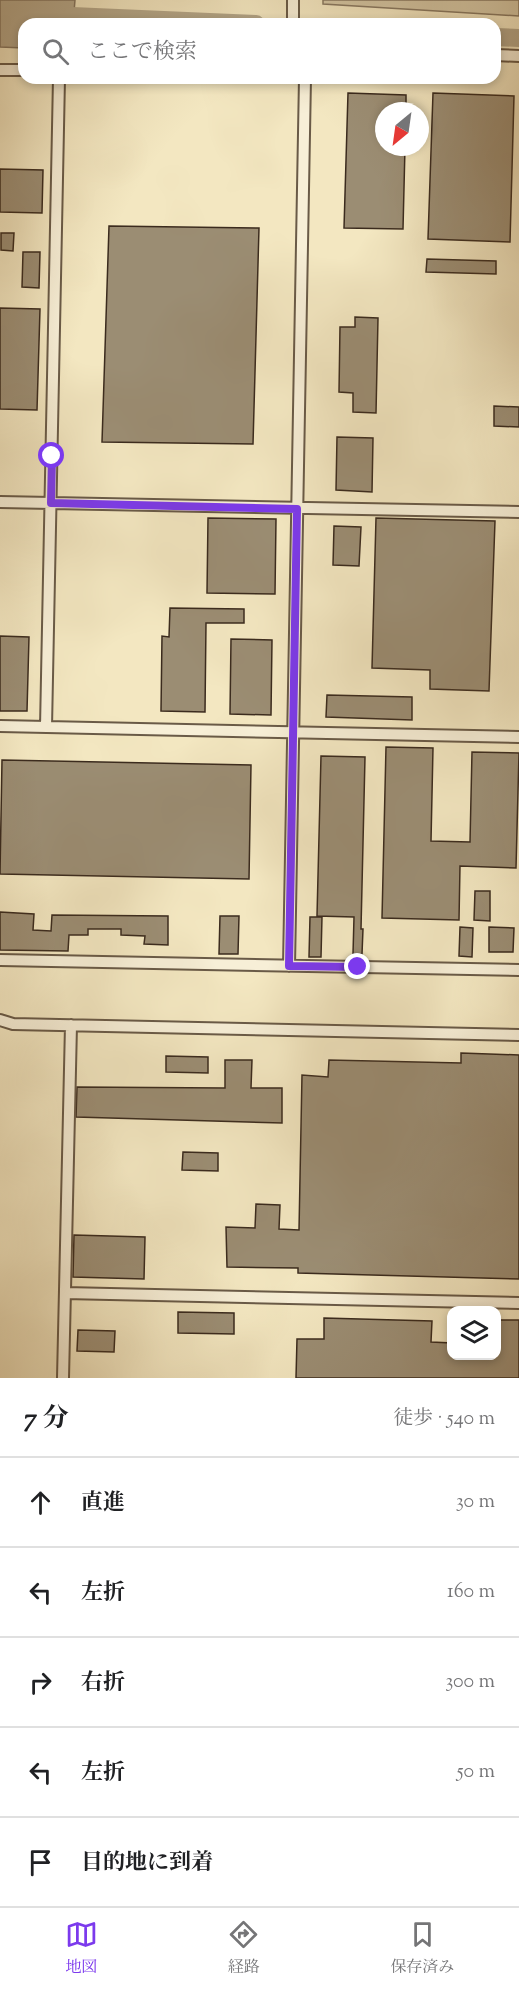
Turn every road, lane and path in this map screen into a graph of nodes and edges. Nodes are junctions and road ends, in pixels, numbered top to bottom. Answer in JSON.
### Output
{"nodes":[{"id":1,"x":501,"y":55,"type":"edge"},
{"id":2,"x":519,"y":56,"type":"edge"},
{"id":3,"x":0,"y":70,"type":"edge"},
{"id":4,"x":18,"y":70,"type":"edge"},
{"id":5,"x":59,"y":84,"type":"edge"},
{"id":6,"x":305,"y":84,"type":"edge"},
{"id":7,"x":0,"y":502,"type":"edge"},
{"id":8,"x":51,"y":503,"type":"junction"},
{"id":9,"x":297,"y":509,"type":"junction"},
{"id":10,"x":519,"y":512,"type":"edge"},
{"id":11,"x":0,"y":726,"type":"edge"},
{"id":12,"x":46,"y":727,"type":"junction"},
{"id":13,"x":293,"y":732,"type":"junction"},
{"id":14,"x":519,"y":737,"type":"edge"},
{"id":15,"x":0,"y":960,"type":"edge"},
{"id":16,"x":289,"y":966,"type":"junction"},
{"id":17,"x":519,"y":970,"type":"edge"},
{"id":18,"x":0,"y":1020,"type":"edge"},
{"id":19,"x":71,"y":1025,"type":"junction"},
{"id":20,"x":519,"y":1035,"type":"edge"},
{"id":21,"x":65,"y":1293,"type":"junction"},
{"id":22,"x":519,"y":1304,"type":"edge"},
{"id":23,"x":63,"y":1378,"type":"edge"}],
"edges":[{"from":1,"to":2,"type":"street"},
{"from":3,"to":4,"type":"street"},
{"from":5,"to":8,"type":"street"},
{"from":6,"to":9,"type":"street"},
{"from":7,"to":8,"type":"street"},
{"from":8,"to":9,"type":"street"},
{"from":8,"to":12,"type":"street"},
{"from":9,"to":10,"type":"street"},
{"from":9,"to":13,"type":"street"},
{"from":11,"to":12,"type":"street"},
{"from":12,"to":13,"type":"street"},
{"from":13,"to":14,"type":"street"},
{"from":13,"to":16,"type":"street"},
{"from":15,"to":16,"type":"street"},
{"from":16,"to":17,"type":"street"},
{"from":18,"to":19,"type":"street"},
{"from":19,"to":20,"type":"street"},
{"from":19,"to":21,"type":"street"},
{"from":21,"to":22,"type":"street"},
{"from":21,"to":23,"type":"street"}]}
